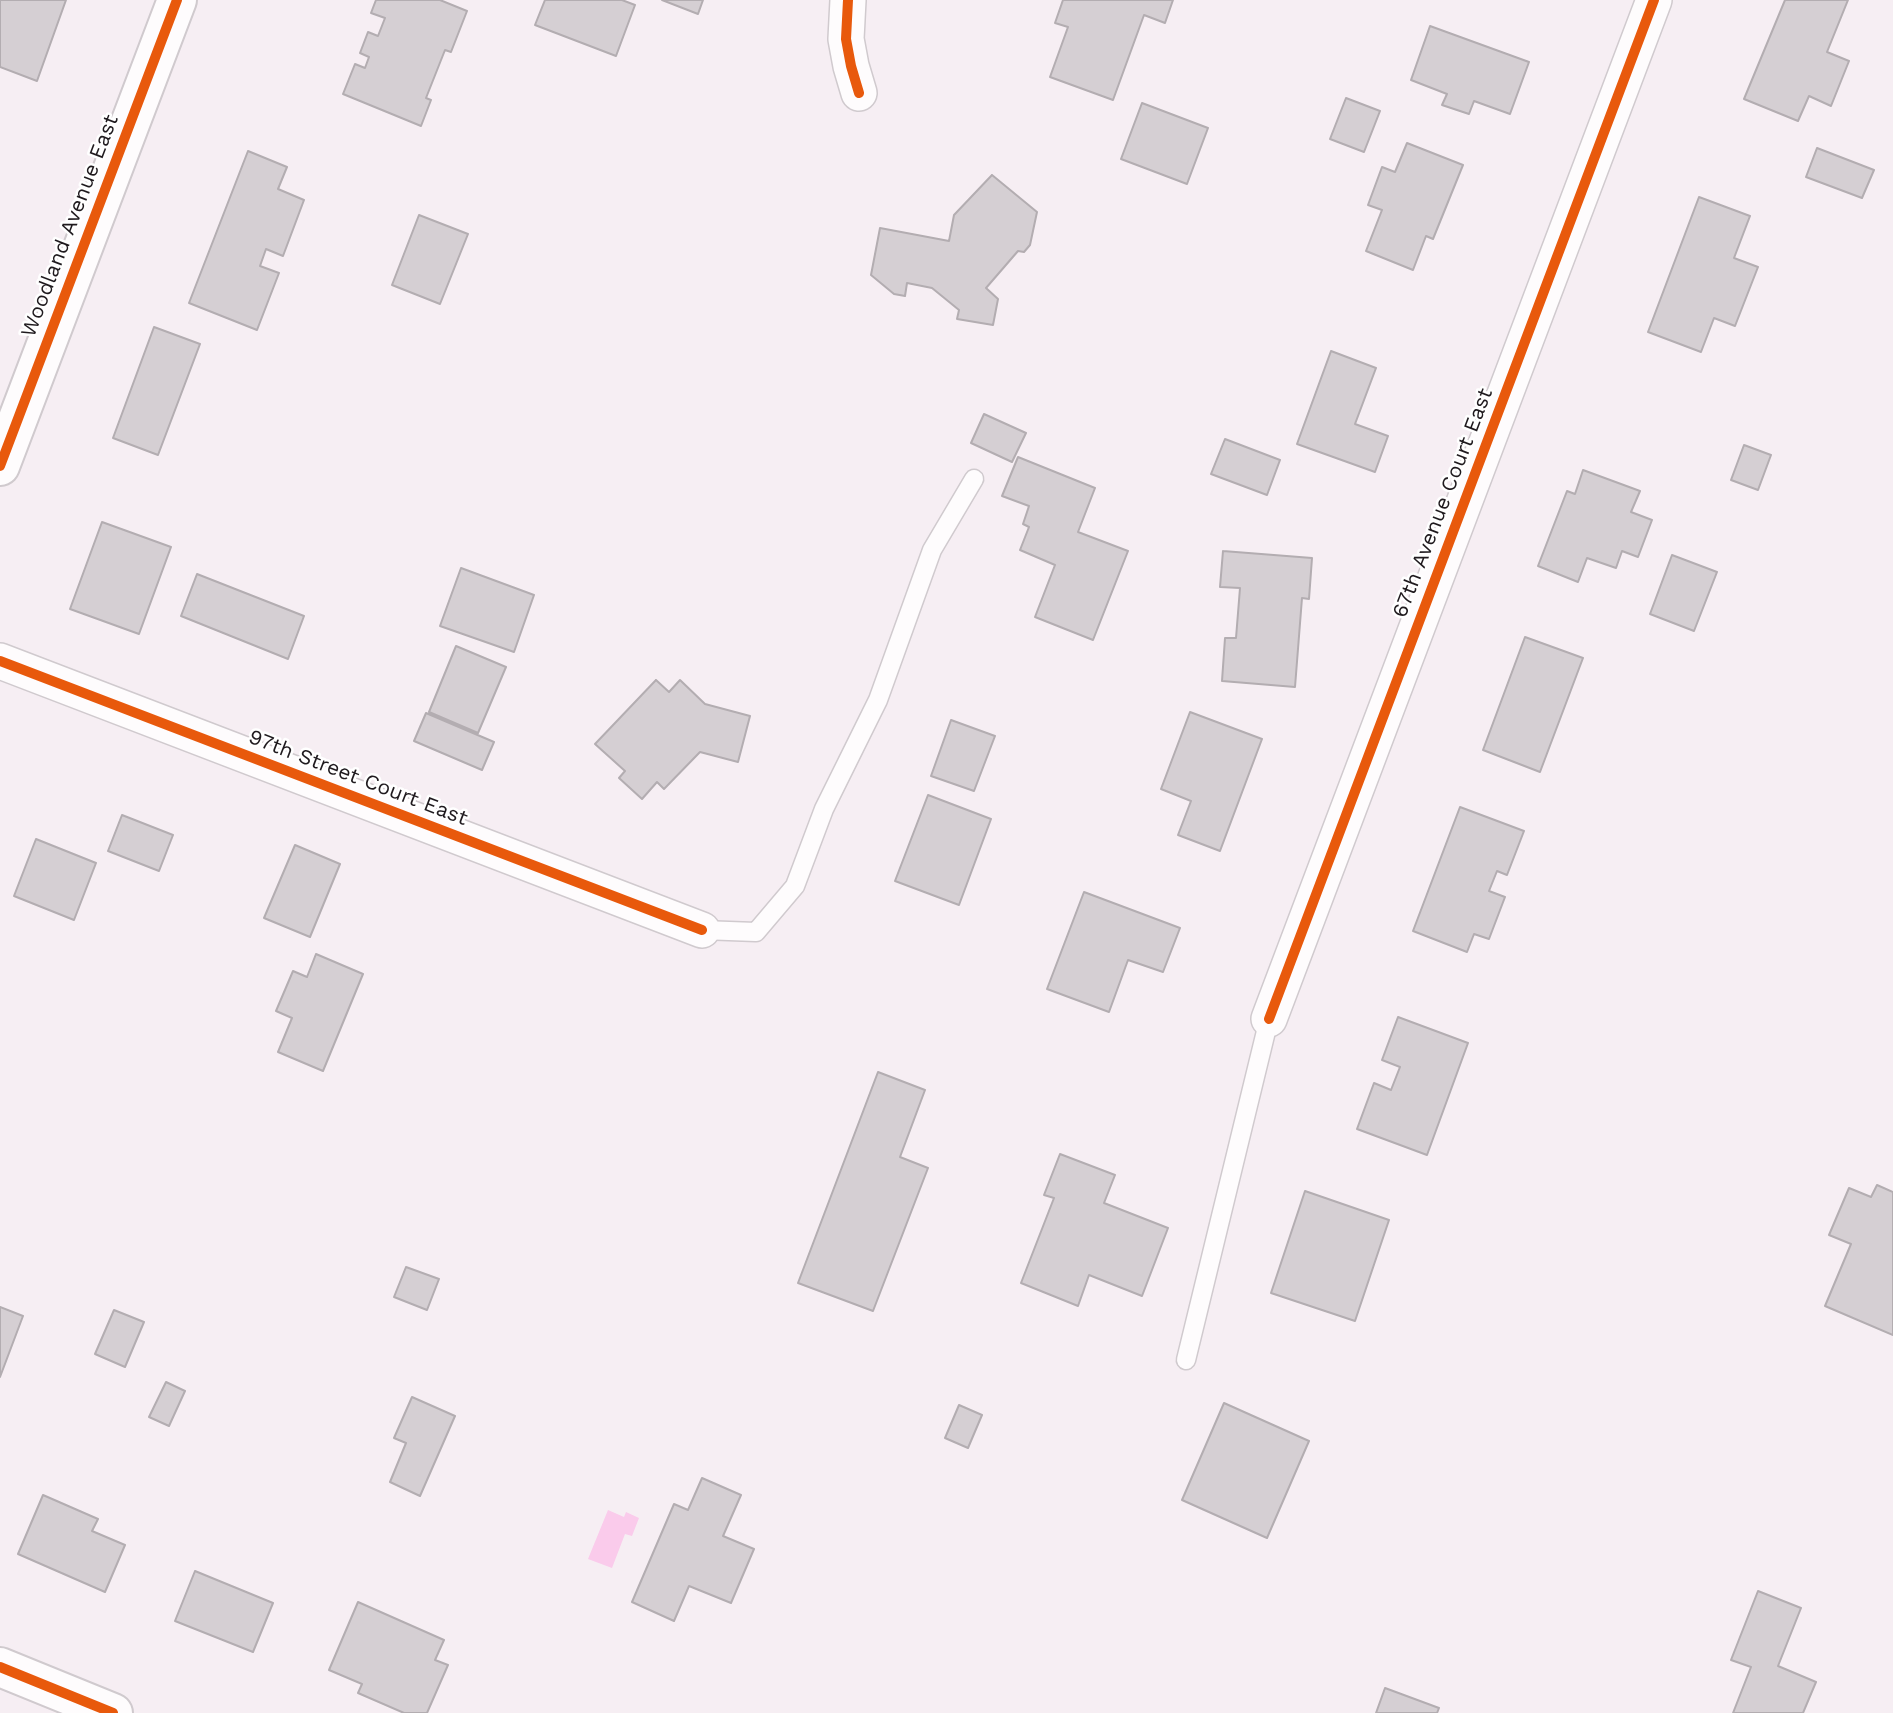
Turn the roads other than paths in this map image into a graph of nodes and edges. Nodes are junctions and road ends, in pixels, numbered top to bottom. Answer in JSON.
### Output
{"nodes":[{"id":1,"x":177,"y":0,"type":"edge"},
{"id":2,"x":848,"y":0,"type":"edge"},
{"id":3,"x":1654,"y":0,"type":"edge"},
{"id":4,"x":859,"y":93,"type":"dead end"},
{"id":5,"x":4,"y":444,"type":"edge"},
{"id":6,"x":974,"y":479,"type":"dead end"},
{"id":7,"x":0,"y":661,"type":"edge"},
{"id":8,"x":702,"y":930,"type":"joint"},
{"id":9,"x":1269,"y":1019,"type":"joint"},
{"id":10,"x":1186,"y":1360,"type":"dead end"},
{"id":11,"x":0,"y":1667,"type":"edge"},
{"id":12,"x":113,"y":1713,"type":"edge"}],
"edges":[{"from":1,"to":5,"type":"street","name":"Woodland Avenue East"},
{"from":2,"to":4,"type":"street"},
{"from":3,"to":9,"type":"street","name":"67th Avenue Court East"},
{"from":6,"to":8,"type":"lane"},
{"from":7,"to":8,"type":"street","name":"97th Street Court East"},
{"from":9,"to":10,"type":"lane"},
{"from":11,"to":12,"type":"street"}]}
